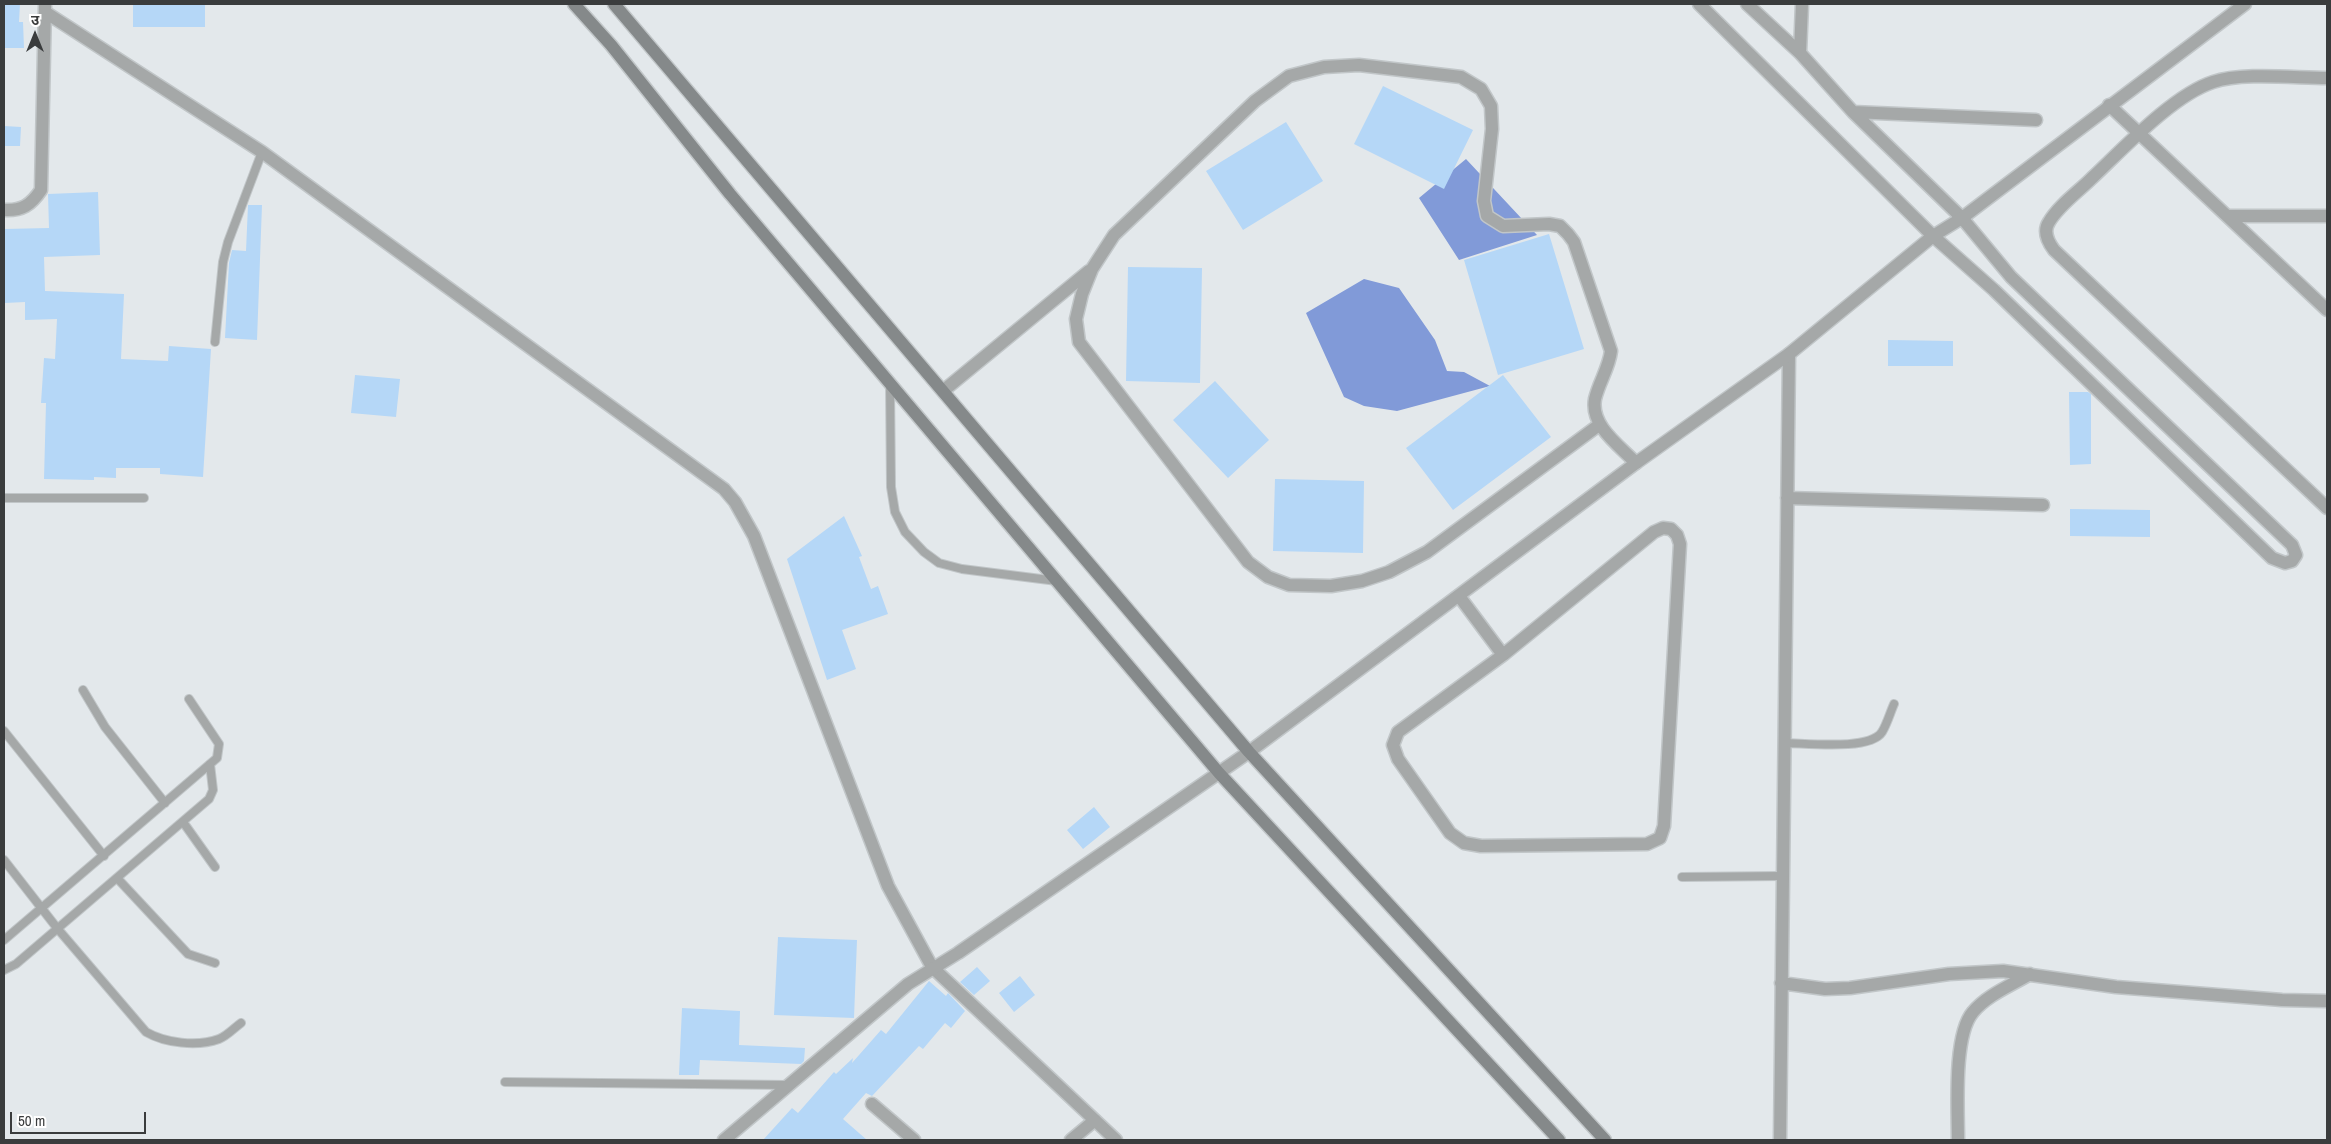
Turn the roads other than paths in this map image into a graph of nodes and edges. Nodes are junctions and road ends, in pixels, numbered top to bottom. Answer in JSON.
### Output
{"nodes":[{"id":1,"x":574,"y":4,"type":"edge"},
{"id":2,"x":614,"y":4,"type":"edge"},
{"id":3,"x":1699,"y":4,"type":"edge"},
{"id":4,"x":1747,"y":4,"type":"edge"},
{"id":5,"x":1802,"y":4,"type":"edge"},
{"id":6,"x":2245,"y":4,"type":"edge"},
{"id":7,"x":45,"y":8,"type":"edge"},
{"id":8,"x":1800,"y":53,"type":"junction"},
{"id":9,"x":2327,"y":78,"type":"edge"},
{"id":10,"x":2109,"y":105,"type":"junction"},
{"id":11,"x":1853,"y":112,"type":"junction"},
{"id":12,"x":2036,"y":120,"type":"dead end"},
{"id":13,"x":2140,"y":133,"type":"junction"},
{"id":14,"x":262,"y":152,"type":"junction"},
{"id":15,"x":4,"y":210,"type":"edge"},
{"id":16,"x":2227,"y":216,"type":"junction"},
{"id":17,"x":2327,"y":216,"type":"edge"},
{"id":18,"x":1962,"y":218,"type":"junction"},
{"id":19,"x":1933,"y":236,"type":"junction"},
{"id":20,"x":1092,"y":268,"type":"junction"},
{"id":21,"x":2327,"y":310,"type":"edge"},
{"id":22,"x":215,"y":342,"type":"dead end"},
{"id":23,"x":1789,"y":354,"type":"junction"},
{"id":24,"x":890,"y":383,"type":"junction"},
{"id":25,"x":942,"y":391,"type":"junction"},
{"id":26,"x":1599,"y":425,"type":"junction"},
{"id":27,"x":1636,"y":463,"type":"junction"},
{"id":28,"x":4,"y":498,"type":"edge"},
{"id":29,"x":144,"y":498,"type":"dead end"},
{"id":30,"x":1786,"y":498,"type":"junction"},
{"id":31,"x":2043,"y":505,"type":"dead end"},
{"id":32,"x":2327,"y":508,"type":"edge"},
{"id":33,"x":1057,"y":581,"type":"junction"},
{"id":34,"x":1459,"y":596,"type":"junction"},
{"id":35,"x":1504,"y":656,"type":"junction"},
{"id":36,"x":83,"y":690,"type":"dead end"},
{"id":37,"x":189,"y":699,"type":"dead end"},
{"id":38,"x":1894,"y":704,"type":"dead end"},
{"id":39,"x":4,"y":731,"type":"edge"},
{"id":40,"x":1784,"y":743,"type":"junction"},
{"id":41,"x":1250,"y":752,"type":"junction"},
{"id":42,"x":210,"y":764,"type":"junction"},
{"id":43,"x":1219,"y":773,"type":"junction"},
{"id":44,"x":165,"y":803,"type":"junction"},
{"id":45,"x":183,"y":822,"type":"junction"},
{"id":46,"x":104,"y":856,"type":"junction"},
{"id":47,"x":4,"y":860,"type":"edge"},
{"id":48,"x":215,"y":867,"type":"dead end"},
{"id":49,"x":1782,"y":876,"type":"junction"},
{"id":50,"x":1682,"y":877,"type":"dead end"},
{"id":51,"x":117,"y":878,"type":"junction"},
{"id":52,"x":43,"y":908,"type":"junction"},
{"id":53,"x":57,"y":928,"type":"junction"},
{"id":54,"x":4,"y":940,"type":"edge"},
{"id":55,"x":215,"y":963,"type":"dead end"},
{"id":56,"x":932,"y":968,"type":"junction"},
{"id":57,"x":4,"y":970,"type":"edge"},
{"id":58,"x":2030,"y":974,"type":"junction"},
{"id":59,"x":1781,"y":983,"type":"junction"},
{"id":60,"x":2327,"y":1001,"type":"edge"},
{"id":61,"x":241,"y":1023,"type":"dead end"},
{"id":62,"x":505,"y":1082,"type":"dead end"},
{"id":63,"x":789,"y":1085,"type":"junction"},
{"id":64,"x":872,"y":1104,"type":"dead end"},
{"id":65,"x":1096,"y":1120,"type":"junction"},
{"id":66,"x":724,"y":1140,"type":"edge"},
{"id":67,"x":914,"y":1140,"type":"edge"},
{"id":68,"x":1071,"y":1140,"type":"edge"},
{"id":69,"x":1116,"y":1140,"type":"edge"},
{"id":70,"x":1559,"y":1140,"type":"edge"},
{"id":71,"x":1605,"y":1140,"type":"edge"},
{"id":72,"x":1780,"y":1140,"type":"edge"},
{"id":73,"x":1958,"y":1140,"type":"edge"}],
"edges":[{"from":1,"to":24,"type":"main road"},
{"from":2,"to":25,"type":"main road"},
{"from":3,"to":19,"type":"street"},
{"from":4,"to":8,"type":"street"},
{"from":5,"to":8,"type":"street"},
{"from":6,"to":10,"type":"street"},
{"from":7,"to":14,"type":"street"},
{"from":7,"to":15,"type":"street"},
{"from":8,"to":11,"type":"street"},
{"from":9,"to":13,"type":"street"},
{"from":10,"to":13,"type":"street"},
{"from":10,"to":18,"type":"street"},
{"from":11,"to":12,"type":"street"},
{"from":11,"to":18,"type":"street"},
{"from":13,"to":16,"type":"street"},
{"from":13,"to":32,"type":"street"},
{"from":14,"to":22,"type":"lane"},
{"from":14,"to":56,"type":"street"},
{"from":16,"to":17,"type":"street"},
{"from":16,"to":21,"type":"street"},
{"from":18,"to":19,"type":"street"},
{"from":18,"to":19,"type":"street"},
{"from":19,"to":23,"type":"street"},
{"from":20,"to":25,"type":"street"},
{"from":20,"to":26,"type":"street"},
{"from":20,"to":26,"type":"street"},
{"from":23,"to":27,"type":"street"},
{"from":23,"to":30,"type":"street"},
{"from":24,"to":33,"type":"main road"},
{"from":24,"to":33,"type":"lane"},
{"from":25,"to":41,"type":"main road"},
{"from":26,"to":27,"type":"street"},
{"from":27,"to":34,"type":"street"},
{"from":28,"to":29,"type":"lane"},
{"from":30,"to":31,"type":"street"},
{"from":30,"to":40,"type":"street"},
{"from":33,"to":43,"type":"main road"},
{"from":34,"to":35,"type":"street"},
{"from":34,"to":41,"type":"street"},
{"from":35,"to":35,"type":"street"},
{"from":36,"to":44,"type":"lane"},
{"from":37,"to":42,"type":"lane"},
{"from":38,"to":40,"type":"lane"},
{"from":39,"to":46,"type":"lane"},
{"from":40,"to":49,"type":"street"},
{"from":41,"to":43,"type":"street"},
{"from":41,"to":71,"type":"main road"},
{"from":42,"to":44,"type":"lane"},
{"from":42,"to":45,"type":"lane"},
{"from":43,"to":56,"type":"street"},
{"from":43,"to":70,"type":"main road"},
{"from":44,"to":46,"type":"lane"},
{"from":45,"to":48,"type":"lane"},
{"from":45,"to":51,"type":"lane"},
{"from":46,"to":52,"type":"lane"},
{"from":47,"to":52,"type":"lane"},
{"from":49,"to":50,"type":"lane"},
{"from":49,"to":59,"type":"street"},
{"from":51,"to":53,"type":"lane"},
{"from":51,"to":55,"type":"lane"},
{"from":52,"to":53,"type":"lane"},
{"from":52,"to":54,"type":"lane"},
{"from":53,"to":57,"type":"lane"},
{"from":53,"to":61,"type":"lane"},
{"from":56,"to":63,"type":"street"},
{"from":56,"to":65,"type":"street"},
{"from":58,"to":59,"type":"street"},
{"from":58,"to":60,"type":"street"},
{"from":58,"to":73,"type":"street"},
{"from":59,"to":72,"type":"street"},
{"from":62,"to":63,"type":"lane"},
{"from":63,"to":66,"type":"street"},
{"from":64,"to":67,"type":"street"},
{"from":65,"to":68,"type":"street"},
{"from":65,"to":69,"type":"street"}]}
